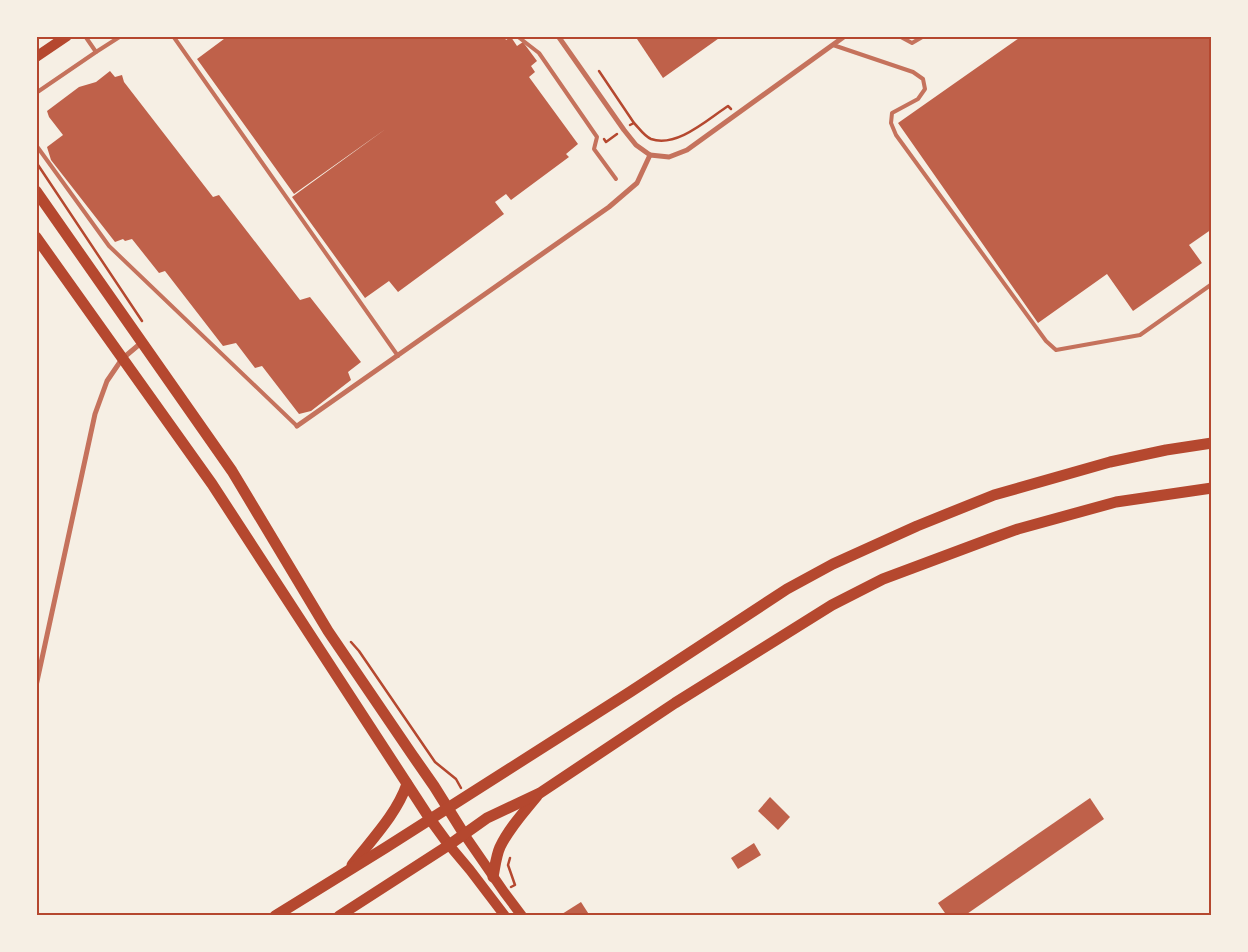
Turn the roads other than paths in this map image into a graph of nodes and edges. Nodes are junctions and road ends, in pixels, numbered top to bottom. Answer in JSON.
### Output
{"nodes":[{"id":1,"x":67,"y":36,"type":"edge"},
{"id":2,"x":85,"y":36,"type":"edge"},
{"id":3,"x":122,"y":36,"type":"edge"},
{"id":4,"x":173,"y":36,"type":"edge"},
{"id":5,"x":517,"y":36,"type":"edge"},
{"id":6,"x":558,"y":36,"type":"edge"},
{"id":7,"x":845,"y":36,"type":"edge"},
{"id":8,"x":898,"y":36,"type":"edge"},
{"id":9,"x":924,"y":36,"type":"edge"},
{"id":10,"x":833,"y":45,"type":"junction"},
{"id":11,"x":96,"y":52,"type":"junction"},
{"id":12,"x":36,"y":57,"type":"edge"},
{"id":13,"x":36,"y":93,"type":"edge"},
{"id":14,"x":36,"y":145,"type":"edge"},
{"id":15,"x":650,"y":155,"type":"junction"},
{"id":16,"x":616,"y":179,"type":"dead end"},
{"id":17,"x":36,"y":191,"type":"edge"},
{"id":18,"x":36,"y":237,"type":"edge"},
{"id":19,"x":1212,"y":284,"type":"edge"},
{"id":20,"x":141,"y":342,"type":"junction"},
{"id":21,"x":398,"y":356,"type":"junction"},
{"id":22,"x":122,"y":359,"type":"junction"},
{"id":23,"x":297,"y":426,"type":"joint"},
{"id":24,"x":1212,"y":443,"type":"edge"},
{"id":25,"x":1212,"y":488,"type":"edge"},
{"id":26,"x":36,"y":686,"type":"edge"},
{"id":27,"x":407,"y":784,"type":"junction"},
{"id":28,"x":540,"y":793,"type":"junction"},
{"id":29,"x":448,"y":807,"type":"junction"},
{"id":30,"x":430,"y":819,"type":"junction"},
{"id":31,"x":464,"y":834,"type":"junction"},
{"id":32,"x":450,"y":846,"type":"junction"},
{"id":33,"x":346,"y":872,"type":"junction"},
{"id":34,"x":493,"y":877,"type":"junction"},
{"id":35,"x":275,"y":916,"type":"edge"},
{"id":36,"x":339,"y":916,"type":"edge"},
{"id":37,"x":504,"y":916,"type":"edge"},
{"id":38,"x":522,"y":916,"type":"edge"}],
"edges":[{"from":1,"to":12,"type":"main road"},
{"from":2,"to":11,"type":"lane"},
{"from":3,"to":11,"type":"lane"},
{"from":4,"to":21,"type":"lane"},
{"from":5,"to":16,"type":"lane"},
{"from":6,"to":15,"type":"street"},
{"from":7,"to":10,"type":"street"},
{"from":8,"to":9,"type":"lane"},
{"from":10,"to":15,"type":"street"},
{"from":10,"to":19,"type":"lane"},
{"from":11,"to":13,"type":"lane"},
{"from":14,"to":23,"type":"lane"},
{"from":15,"to":21,"type":"street"},
{"from":17,"to":20,"type":"main road"},
{"from":18,"to":22,"type":"main road"},
{"from":20,"to":22,"type":"street"},
{"from":20,"to":29,"type":"main road"},
{"from":21,"to":23,"type":"street"},
{"from":22,"to":26,"type":"street"},
{"from":22,"to":27,"type":"main road"},
{"from":24,"to":29,"type":"main road"},
{"from":25,"to":28,"type":"main road"},
{"from":27,"to":30,"type":"main road"},
{"from":27,"to":33,"type":"main road"},
{"from":28,"to":31,"type":"main road"},
{"from":28,"to":34,"type":"main road"},
{"from":29,"to":30,"type":"main road"},
{"from":29,"to":31,"type":"main road"},
{"from":30,"to":32,"type":"main road"},
{"from":30,"to":33,"type":"main road"},
{"from":31,"to":32,"type":"main road"},
{"from":31,"to":34,"type":"main road"},
{"from":32,"to":36,"type":"main road"},
{"from":32,"to":37,"type":"main road"},
{"from":33,"to":35,"type":"main road"},
{"from":34,"to":38,"type":"main road"}]}
